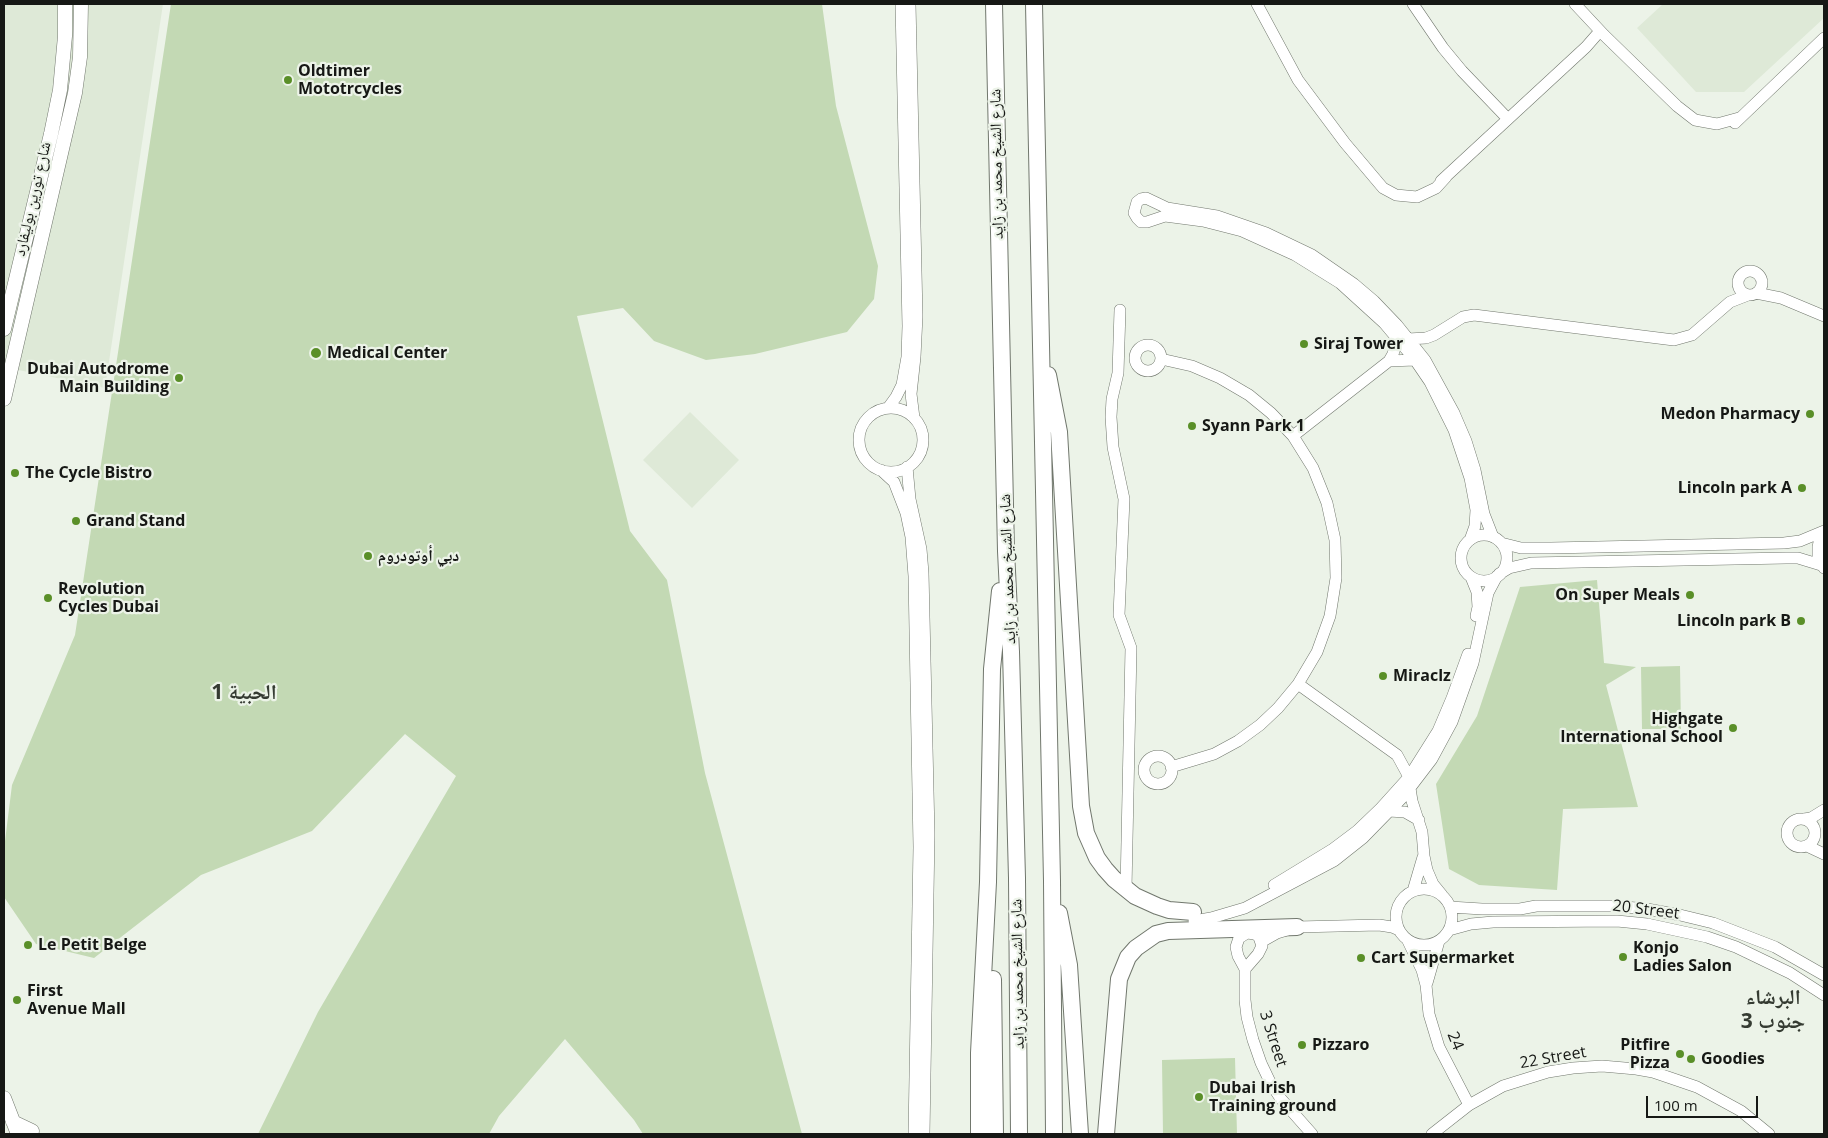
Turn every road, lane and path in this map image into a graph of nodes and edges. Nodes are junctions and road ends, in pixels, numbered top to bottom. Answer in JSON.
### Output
{"nodes":[{"id":1,"x":65,"y":4,"type":"edge"},
{"id":2,"x":81,"y":4,"type":"edge"},
{"id":3,"x":901,"y":4,"type":"edge"},
{"id":4,"x":910,"y":4,"type":"edge"},
{"id":5,"x":994,"y":4,"type":"edge"},
{"id":6,"x":1034,"y":4,"type":"edge"},
{"id":7,"x":1257,"y":4,"type":"edge"},
{"id":8,"x":1413,"y":4,"type":"edge"},
{"id":9,"x":1575,"y":4,"type":"edge"},
{"id":10,"x":1602,"y":33,"type":"junction"},
{"id":11,"x":1824,"y":38,"type":"edge"},
{"id":12,"x":1508,"y":119,"type":"junction"},
{"id":13,"x":51,"y":134,"type":"junction"},
{"id":14,"x":63,"y":150,"type":"junction"},
{"id":15,"x":18,"y":274,"type":"junction"},
{"id":16,"x":1762,"y":280,"type":"junction"},
{"id":17,"x":1738,"y":282,"type":"junction"},
{"id":18,"x":30,"y":286,"type":"junction"},
{"id":19,"x":1752,"y":294,"type":"junction"},
{"id":20,"x":1781,"y":298,"type":"junction"},
{"id":21,"x":1730,"y":302,"type":"junction"},
{"id":22,"x":1120,"y":310,"type":"dead end"},
{"id":23,"x":1824,"y":316,"type":"edge"},
{"id":24,"x":4,"y":329,"type":"edge"},
{"id":25,"x":1434,"y":335,"type":"junction"},
{"id":26,"x":1403,"y":338,"type":"junction"},
{"id":27,"x":1040,"y":341,"type":"junction"},
{"id":28,"x":1161,"y":359,"type":"dead end"},
{"id":29,"x":1420,"y":360,"type":"junction"},
{"id":30,"x":1389,"y":361,"type":"junction"},
{"id":31,"x":4,"y":399,"type":"edge"},
{"id":32,"x":888,"y":408,"type":"junction"},
{"id":33,"x":914,"y":418,"type":"junction"},
{"id":34,"x":1292,"y":436,"type":"junction"},
{"id":35,"x":907,"y":467,"type":"junction"},
{"id":36,"x":881,"y":470,"type":"junction"},
{"id":37,"x":1824,"y":532,"type":"edge"},
{"id":38,"x":1470,"y":540,"type":"junction"},
{"id":39,"x":1497,"y":540,"type":"junction"},
{"id":40,"x":1006,"y":551,"type":"junction"},
{"id":41,"x":1823,"y":567,"type":"edge"},
{"id":42,"x":1498,"y":575,"type":"junction"},
{"id":43,"x":1472,"y":577,"type":"junction"},
{"id":44,"x":1298,"y":684,"type":"junction"},
{"id":45,"x":1424,"y":754,"type":"junction"},
{"id":46,"x":1397,"y":755,"type":"junction"},
{"id":47,"x":1171,"y":767,"type":"dead end"},
{"id":48,"x":1409,"y":782,"type":"junction"},
{"id":49,"x":1824,"y":810,"type":"edge"},
{"id":50,"x":1389,"y":812,"type":"junction"},
{"id":51,"x":1804,"y":819,"type":"junction"},
{"id":52,"x":1419,"y":820,"type":"junction"},
{"id":53,"x":1815,"y":831,"type":"junction"},
{"id":54,"x":1807,"y":846,"type":"junction"},
{"id":55,"x":1824,"y":854,"type":"edge"},
{"id":56,"x":1424,"y":856,"type":"junction"},
{"id":57,"x":1052,"y":881,"type":"junction"},
{"id":58,"x":988,"y":882,"type":"junction"},
{"id":59,"x":1126,"y":889,"type":"junction"},
{"id":60,"x":1413,"y":891,"type":"junction"},
{"id":61,"x":1442,"y":896,"type":"junction"},
{"id":62,"x":1450,"y":906,"type":"junction"},
{"id":63,"x":1194,"y":916,"type":"junction"},
{"id":64,"x":1297,"y":927,"type":"junction"},
{"id":65,"x":1399,"y":930,"type":"junction"},
{"id":66,"x":1449,"y":930,"type":"junction"},
{"id":67,"x":1408,"y":941,"type":"junction"},
{"id":68,"x":1261,"y":942,"type":"junction"},
{"id":69,"x":1439,"y":942,"type":"junction"},
{"id":70,"x":1245,"y":969,"type":"junction"},
{"id":71,"x":1824,"y":975,"type":"edge"},
{"id":72,"x":1426,"y":985,"type":"junction"},
{"id":73,"x":1824,"y":995,"type":"edge"},
{"id":74,"x":1110,"y":1080,"type":"junction"},
{"id":75,"x":4,"y":1098,"type":"edge"},
{"id":76,"x":1469,"y":1104,"type":"junction"},
{"id":77,"x":16,"y":1128,"type":"edge"},
{"id":78,"x":914,"y":1134,"type":"edge"},
{"id":79,"x":924,"y":1134,"type":"edge"},
{"id":80,"x":979,"y":1134,"type":"edge"},
{"id":81,"x":995,"y":1134,"type":"edge"},
{"id":82,"x":1019,"y":1134,"type":"edge"},
{"id":83,"x":1054,"y":1134,"type":"edge"},
{"id":84,"x":1080,"y":1134,"type":"edge"},
{"id":85,"x":1106,"y":1134,"type":"edge"},
{"id":86,"x":1312,"y":1134,"type":"edge"},
{"id":87,"x":1432,"y":1134,"type":"edge"},
{"id":88,"x":1769,"y":1134,"type":"edge"}],
"edges":[{"from":1,"to":13,"type":"main road","name":"شارع تورين بوليفارد"},
{"from":2,"to":14,"type":"main road","name":"شارع تورين بوليفارد"},
{"from":3,"to":32,"type":"street"},
{"from":4,"to":33,"type":"street"},
{"from":5,"to":40,"type":"highway","name":"شارع الشيخ محمد بن زايد"},
{"from":6,"to":27,"type":"highway"},
{"from":7,"to":12,"type":"street"},
{"from":8,"to":12,"type":"street"},
{"from":9,"to":10,"type":"street"},
{"from":10,"to":11,"type":"street"},
{"from":10,"to":12,"type":"street"},
{"from":13,"to":14,"type":"main road"},
{"from":13,"to":15,"type":"main road","name":"شارع تورين بوليفارد"},
{"from":14,"to":18,"type":"main road","name":"شارع تورين بوليفارد"},
{"from":15,"to":18,"type":"main road"},
{"from":15,"to":24,"type":"main road","name":"شارع تورين بوليفارد"},
{"from":16,"to":17,"type":"street"},
{"from":16,"to":19,"type":"street"},
{"from":16,"to":20,"type":"street"},
{"from":17,"to":19,"type":"street"},
{"from":17,"to":21,"type":"street"},
{"from":18,"to":31,"type":"main road","name":"شارع تورين بوليفارد"},
{"from":19,"to":20,"type":"street"},
{"from":19,"to":21,"type":"street"},
{"from":20,"to":23,"type":"street"},
{"from":21,"to":25,"type":"street"},
{"from":22,"to":59,"type":"street"},
{"from":25,"to":26,"type":"street"},
{"from":25,"to":29,"type":"street"},
{"from":26,"to":26,"type":"street"},
{"from":26,"to":29,"type":"street"},
{"from":26,"to":30,"type":"street"},
{"from":27,"to":57,"type":"highway"},
{"from":27,"to":59,"type":"highway"},
{"from":28,"to":34,"type":"street"},
{"from":29,"to":30,"type":"street"},
{"from":29,"to":38,"type":"street"},
{"from":29,"to":39,"type":"street"},
{"from":30,"to":34,"type":"street"},
{"from":32,"to":33,"type":"street"},
{"from":32,"to":36,"type":"street"},
{"from":33,"to":35,"type":"street"},
{"from":34,"to":44,"type":"street"},
{"from":35,"to":36,"type":"street"},
{"from":35,"to":79,"type":"street"},
{"from":36,"to":78,"type":"street"},
{"from":37,"to":39,"type":"street"},
{"from":37,"to":41,"type":"street"},
{"from":38,"to":39,"type":"street"},
{"from":38,"to":43,"type":"street"},
{"from":39,"to":42,"type":"street"},
{"from":40,"to":58,"type":"highway"},
{"from":40,"to":82,"type":"highway","name":"شارع الشيخ محمد بن زايد"},
{"from":41,"to":42,"type":"street"},
{"from":42,"to":43,"type":"street"},
{"from":42,"to":48,"type":"street"},
{"from":43,"to":45,"type":"street"},
{"from":44,"to":46,"type":"street"},
{"from":44,"to":47,"type":"street"},
{"from":45,"to":46,"type":"street"},
{"from":45,"to":48,"type":"street"},
{"from":46,"to":48,"type":"street"},
{"from":48,"to":50,"type":"street"},
{"from":48,"to":52,"type":"street"},
{"from":48,"to":63,"type":"street"},
{"from":49,"to":51,"type":"street"},
{"from":49,"to":53,"type":"street"},
{"from":50,"to":52,"type":"street"},
{"from":50,"to":63,"type":"street"},
{"from":51,"to":53,"type":"street"},
{"from":51,"to":54,"type":"street"},
{"from":52,"to":56,"type":"street"},
{"from":53,"to":54,"type":"street"},
{"from":54,"to":55,"type":"street"},
{"from":56,"to":60,"type":"street"},
{"from":56,"to":61,"type":"street"},
{"from":57,"to":83,"type":"highway"},
{"from":57,"to":84,"type":"highway"},
{"from":58,"to":80,"type":"highway"},
{"from":58,"to":81,"type":"highway"},
{"from":59,"to":63,"type":"highway"},
{"from":60,"to":61,"type":"street"},
{"from":60,"to":65,"type":"street"},
{"from":61,"to":62,"type":"street"},
{"from":62,"to":66,"type":"street"},
{"from":62,"to":71,"type":"street","name":"20 Street"},
{"from":63,"to":74,"type":"highway"},
{"from":64,"to":65,"type":"street"},
{"from":64,"to":68,"type":"street"},
{"from":64,"to":74,"type":"highway"},
{"from":65,"to":67,"type":"street"},
{"from":66,"to":69,"type":"street"},
{"from":66,"to":73,"type":"street","name":"20 Street"},
{"from":67,"to":69,"type":"street"},
{"from":67,"to":72,"type":"street","name":"24"},
{"from":68,"to":70,"type":"street"},
{"from":68,"to":70,"type":"street","name":"3 Street"},
{"from":69,"to":72,"type":"street","name":"24"},
{"from":70,"to":86,"type":"street","name":"3 Street"},
{"from":72,"to":76,"type":"street","name":"24"},
{"from":74,"to":85,"type":"highway"},
{"from":75,"to":77,"type":"main road"},
{"from":76,"to":87,"type":"street","name":"22 Street"},
{"from":76,"to":88,"type":"street","name":"22 Street"}]}
